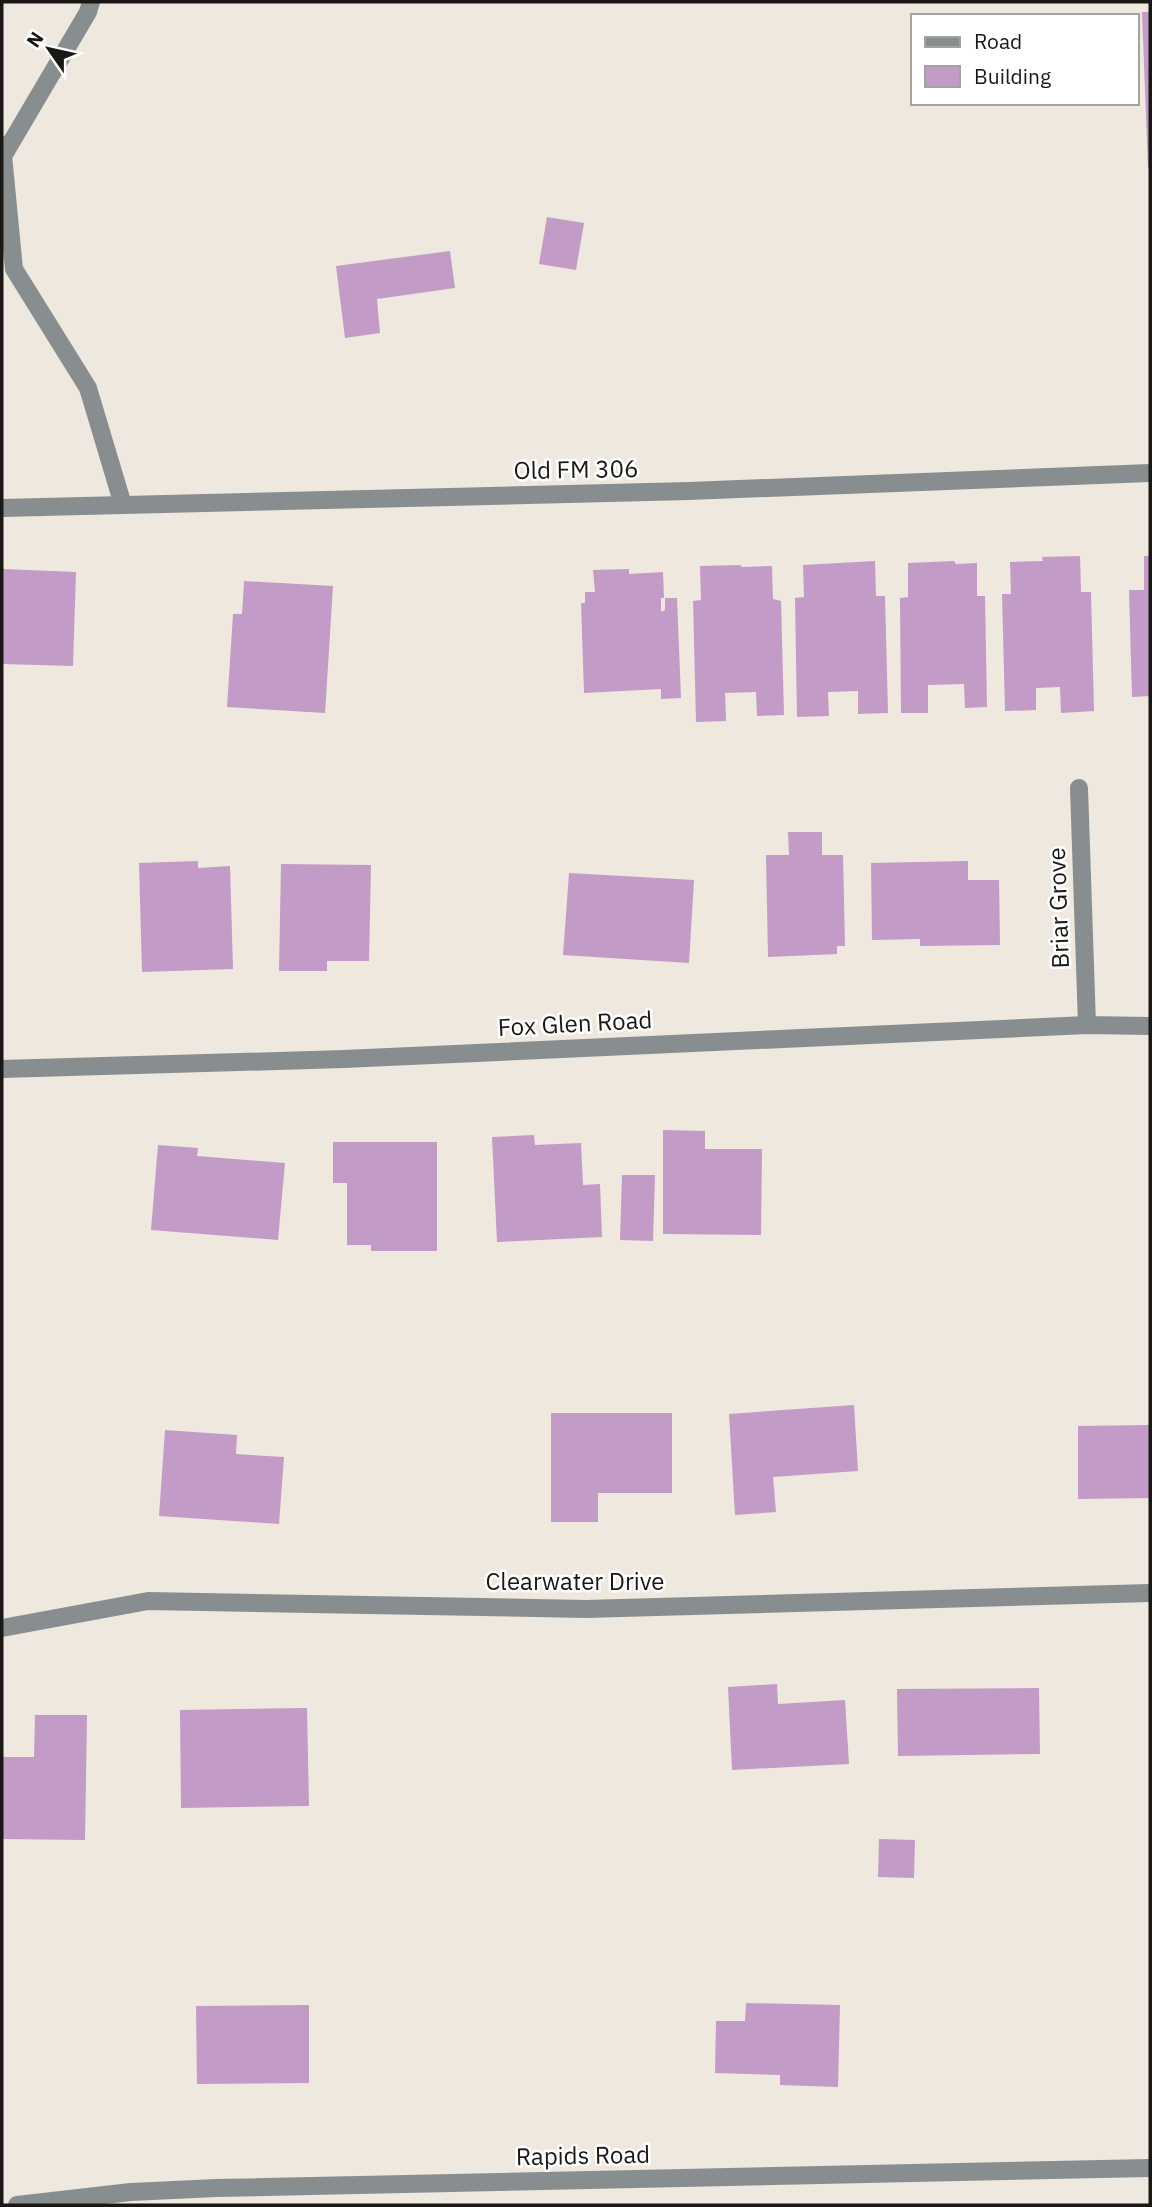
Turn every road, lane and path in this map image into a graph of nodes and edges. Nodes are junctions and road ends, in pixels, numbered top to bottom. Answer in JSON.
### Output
{"nodes":[{"id":1,"x":91,"y":2,"type":"edge"},
{"id":2,"x":2,"y":145,"type":"edge"},
{"id":3,"x":2,"y":158,"type":"edge"},
{"id":4,"x":1150,"y":473,"type":"edge"},
{"id":5,"x":123,"y":505,"type":"junction"},
{"id":6,"x":2,"y":508,"type":"edge"},
{"id":7,"x":1079,"y":788,"type":"dead end"},
{"id":8,"x":1087,"y":1025,"type":"junction"},
{"id":9,"x":1150,"y":1026,"type":"edge"},
{"id":10,"x":2,"y":1069,"type":"edge"},
{"id":11,"x":1150,"y":1593,"type":"edge"},
{"id":12,"x":2,"y":1629,"type":"edge"},
{"id":13,"x":1150,"y":2168,"type":"edge"},
{"id":14,"x":17,"y":2205,"type":"edge"}],
"edges":[{"from":1,"to":3,"type":"street"},
{"from":2,"to":3,"type":"street"},
{"from":3,"to":5,"type":"street"},
{"from":4,"to":5,"type":"street","name":"Old FM 306"},
{"from":5,"to":6,"type":"street","name":"Old FM 306"},
{"from":7,"to":8,"type":"street","name":"Briar Grove"},
{"from":8,"to":9,"type":"street","name":"Fox Glen Road"},
{"from":8,"to":10,"type":"street","name":"Fox Glen Road"},
{"from":11,"to":12,"type":"street","name":"Clearwater Drive"},
{"from":13,"to":14,"type":"street","name":"Rapids Road"}]}
